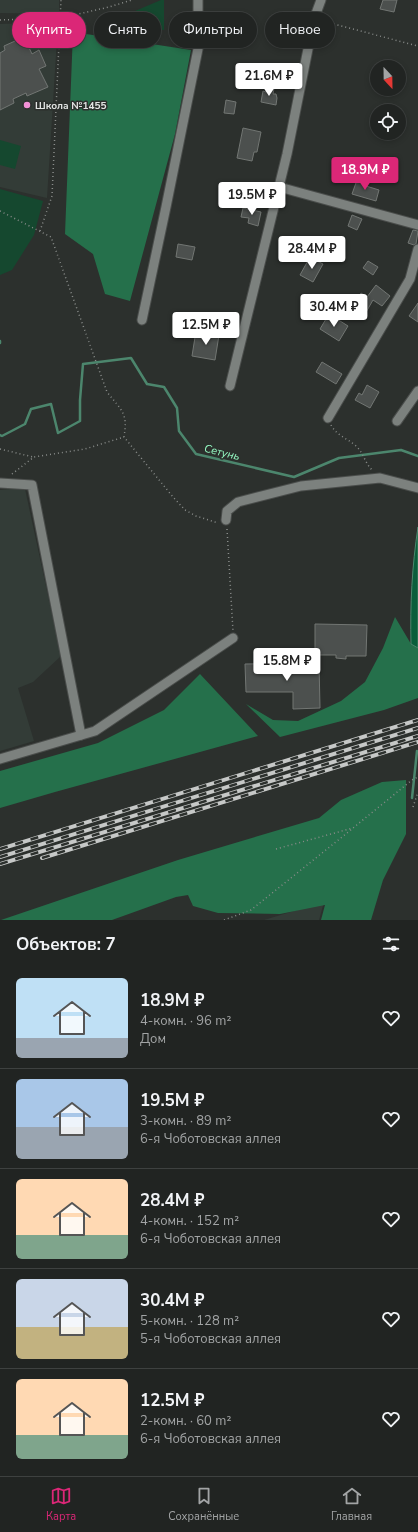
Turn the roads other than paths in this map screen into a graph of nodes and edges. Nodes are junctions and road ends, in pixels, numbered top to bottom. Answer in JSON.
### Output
{"nodes":[{"id":1,"x":198,"y":0,"type":"edge"},
{"id":2,"x":321,"y":0,"type":"edge"},
{"id":3,"x":279,"y":187,"type":"junction"},
{"id":4,"x":418,"y":225,"type":"edge"},
{"id":5,"x":418,"y":249,"type":"edge"},
{"id":6,"x":414,"y":282,"type":"edge"},
{"id":7,"x":142,"y":320,"type":"dead end"},
{"id":8,"x":230,"y":386,"type":"dead end"},
{"id":9,"x":418,"y":391,"type":"edge"},
{"id":10,"x":328,"y":418,"type":"road end"},
{"id":11,"x":397,"y":421,"type":"dead end"},
{"id":12,"x":0,"y":483,"type":"edge"},
{"id":13,"x":418,"y":488,"type":"edge"},
{"id":14,"x":226,"y":520,"type":"road end"},
{"id":15,"x":233,"y":638,"type":"road end"},
{"id":16,"x":81,"y":735,"type":"junction"},
{"id":17,"x":0,"y":760,"type":"edge"}],
"edges":[{"from":1,"to":7,"type":"street"},
{"from":2,"to":3,"type":"street"},
{"from":3,"to":4,"type":"street"},
{"from":3,"to":8,"type":"street"},
{"from":5,"to":6,"type":"street"},
{"from":6,"to":10,"type":"street"},
{"from":9,"to":11,"type":"street"},
{"from":12,"to":16,"type":"street"},
{"from":13,"to":14,"type":"street"},
{"from":15,"to":16,"type":"street"},
{"from":16,"to":17,"type":"street"}]}
